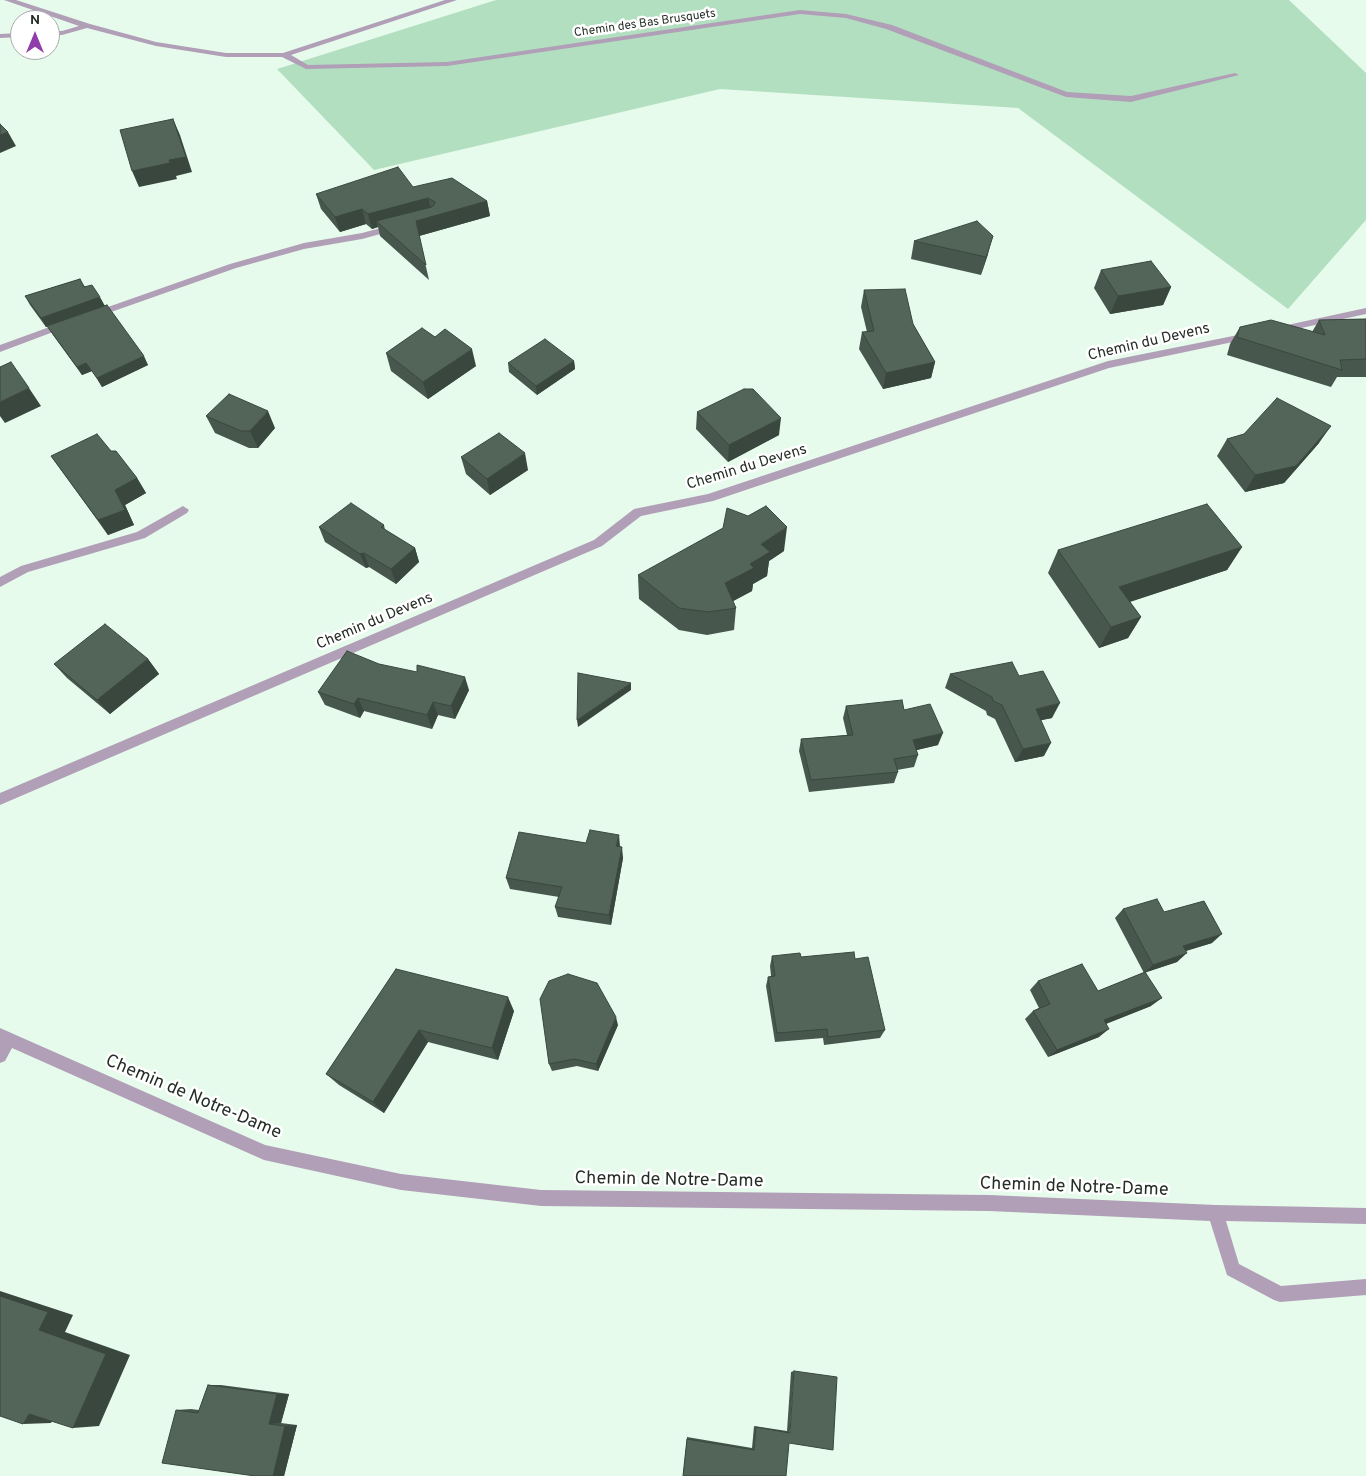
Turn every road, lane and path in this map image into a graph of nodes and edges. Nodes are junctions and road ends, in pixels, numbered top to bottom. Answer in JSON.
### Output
{"nodes":[{"id":1,"x":8,"y":0,"type":"edge"},
{"id":2,"x":453,"y":0,"type":"edge"},
{"id":3,"x":87,"y":26,"type":"junction"},
{"id":4,"x":60,"y":33,"type":"edge"},
{"id":5,"x":284,"y":55,"type":"junction"},
{"id":6,"x":1235,"y":75,"type":"dead end"},
{"id":7,"x":406,"y":225,"type":"edge"},
{"id":8,"x":1366,"y":311,"type":"edge"},
{"id":9,"x":0,"y":349,"type":"edge"},
{"id":10,"x":182,"y":510,"type":"dead end"},
{"id":11,"x":0,"y":582,"type":"edge"},
{"id":12,"x":0,"y":799,"type":"edge"},
{"id":13,"x":4,"y":1037,"type":"edge"},
{"id":14,"x":0,"y":1056,"type":"edge"},
{"id":15,"x":1216,"y":1213,"type":"junction"},
{"id":16,"x":1366,"y":1216,"type":"edge"},
{"id":17,"x":1366,"y":1287,"type":"edge"}],
"edges":[{"from":1,"to":3,"type":"street","name":"Chemin des Bas Brusquets"},
{"from":2,"to":5,"type":"street","name":"Chemin des Bas Brusquets"},
{"from":3,"to":4,"type":"street"},
{"from":3,"to":5,"type":"street","name":"Chemin des Bas Brusquets"},
{"from":5,"to":6,"type":"street","name":"Chemin des Bas Brusquets"},
{"from":7,"to":9,"type":"street"},
{"from":8,"to":12,"type":"street","name":"Chemin du Devens"},
{"from":10,"to":11,"type":"street"},
{"from":13,"to":14,"type":"street"},
{"from":13,"to":15,"type":"street","name":"Chemin de Notre-Dame"},
{"from":15,"to":16,"type":"street","name":"Chemin de Notre-Dame"},
{"from":15,"to":17,"type":"street"}]}
